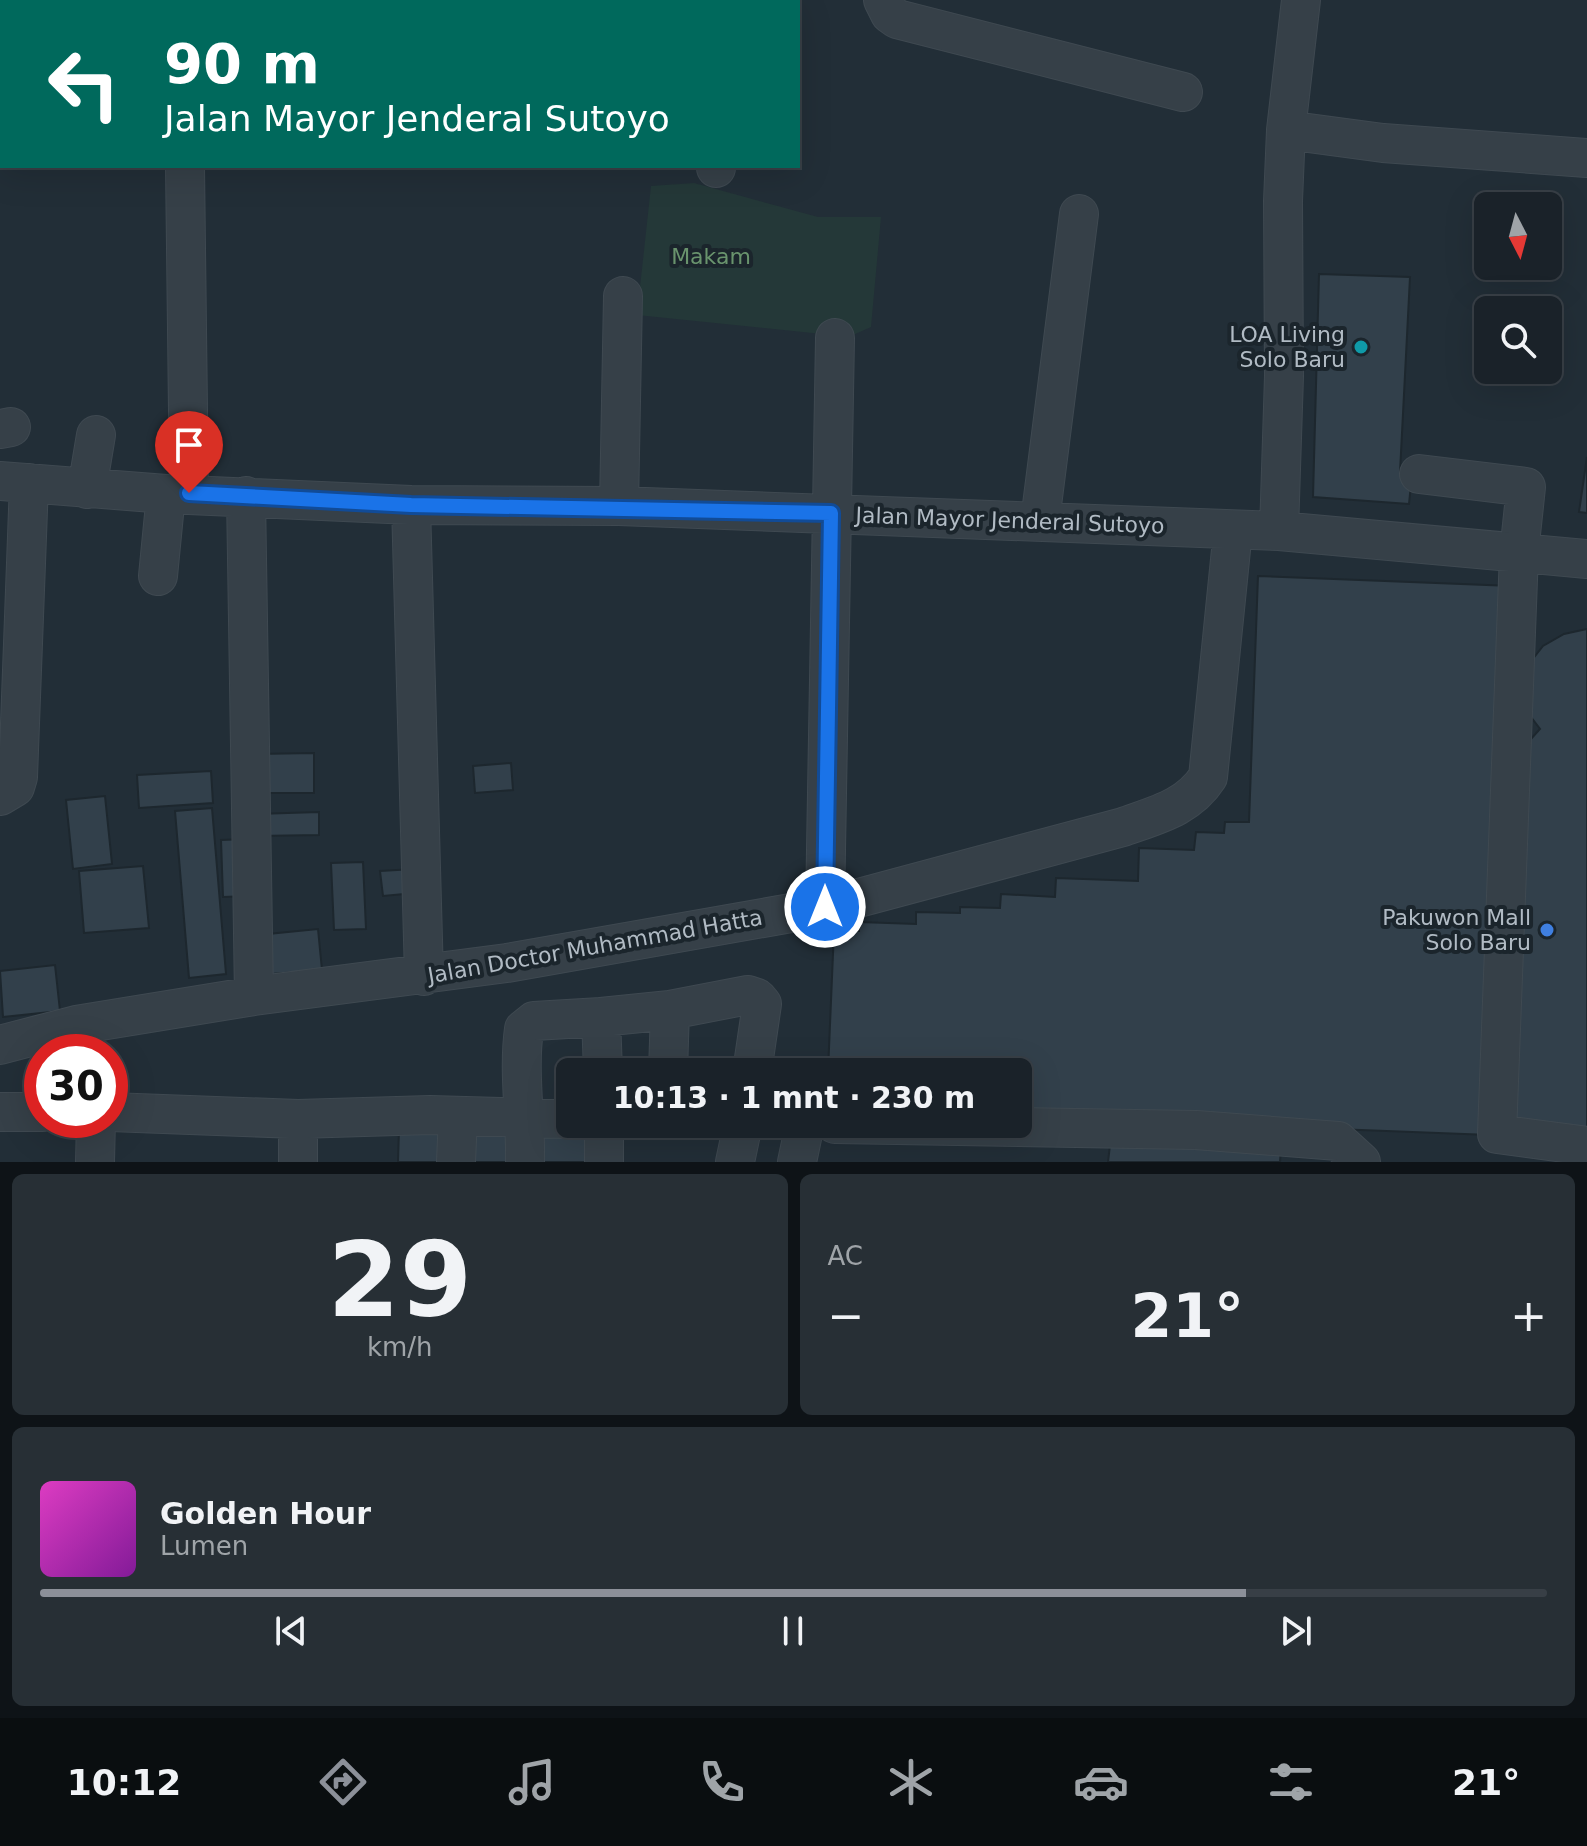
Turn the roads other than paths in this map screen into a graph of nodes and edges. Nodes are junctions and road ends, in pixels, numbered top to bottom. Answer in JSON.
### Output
{"nodes":[{"id":1,"x":883,"y":0,"type":"edge"},
{"id":2,"x":1301,"y":0,"type":"edge"},
{"id":3,"x":1183,"y":92,"type":"dead end"},
{"id":4,"x":1286,"y":130,"type":"junction"},
{"id":5,"x":1587,"y":158,"type":"edge"},
{"id":6,"x":185,"y":168,"type":"edge"},
{"id":7,"x":1079,"y":214,"type":"dead end"},
{"id":8,"x":623,"y":296,"type":"dead end"},
{"id":9,"x":835,"y":338,"type":"dead end"},
{"id":10,"x":96,"y":435,"type":"dead end"},
{"id":11,"x":1419,"y":474,"type":"dead end"},
{"id":12,"x":15,"y":482,"type":"edge"},
{"id":13,"x":87,"y":489,"type":"junction"},
{"id":14,"x":178,"y":493,"type":"junction"},
{"id":15,"x":246,"y":496,"type":"junction"},
{"id":16,"x":411,"y":505,"type":"junction"},
{"id":17,"x":619,"y":506,"type":"junction"},
{"id":18,"x":831,"y":513,"type":"junction"},
{"id":19,"x":1040,"y":521,"type":"junction"},
{"id":20,"x":1233,"y":530,"type":"junction"},
{"id":21,"x":1279,"y":531,"type":"junction"},
{"id":22,"x":1519,"y":553,"type":"junction"},
{"id":23,"x":1587,"y":559,"type":"edge"},
{"id":24,"x":158,"y":576,"type":"dead end"},
{"id":25,"x":0,"y":796,"type":"edge"},
{"id":26,"x":825,"y":907,"type":"junction"},
{"id":27,"x":424,"y":976,"type":"junction"},
{"id":28,"x":254,"y":996,"type":"junction"},
{"id":29,"x":670,"y":1010,"type":"junction"},
{"id":30,"x":601,"y":1017,"type":"junction"},
{"id":31,"x":0,"y":1045,"type":"edge"},
{"id":32,"x":602,"y":1058,"type":"edge"},
{"id":33,"x":668,"y":1058,"type":"edge"},
{"id":34,"x":754,"y":1058,"type":"edge"},
{"id":35,"x":0,"y":1112,"type":"edge"},
{"id":36,"x":24,"y":1112,"type":"edge"},
{"id":37,"x":128,"y":1113,"type":"edge"},
{"id":38,"x":458,"y":1116,"type":"junction"},
{"id":39,"x":526,"y":1118,"type":"junction"},
{"id":40,"x":298,"y":1119,"type":"junction"},
{"id":41,"x":556,"y":1119,"type":"edge"},
{"id":42,"x":96,"y":1138,"type":"edge"},
{"id":43,"x":604,"y":1138,"type":"edge"},
{"id":44,"x":740,"y":1138,"type":"edge"},
{"id":45,"x":802,"y":1138,"type":"edge"},
{"id":46,"x":1008,"y":1138,"type":"edge"},
{"id":47,"x":1095,"y":1145,"type":"edge"},
{"id":48,"x":1587,"y":1146,"type":"edge"},
{"id":49,"x":95,"y":1162,"type":"edge"},
{"id":50,"x":298,"y":1162,"type":"edge"},
{"id":51,"x":456,"y":1162,"type":"edge"},
{"id":52,"x":525,"y":1162,"type":"edge"},
{"id":53,"x":604,"y":1162,"type":"edge"},
{"id":54,"x":735,"y":1162,"type":"edge"},
{"id":55,"x":797,"y":1162,"type":"edge"},
{"id":56,"x":1361,"y":1162,"type":"edge"}],
"edges":[{"from":1,"to":3,"type":"street"},
{"from":2,"to":4,"type":"street"},
{"from":4,"to":5,"type":"street"},
{"from":4,"to":21,"type":"street"},
{"from":6,"to":14,"type":"street"},
{"from":7,"to":19,"type":"street"},
{"from":8,"to":17,"type":"street"},
{"from":9,"to":18,"type":"street"},
{"from":10,"to":13,"type":"street"},
{"from":11,"to":22,"type":"street"},
{"from":12,"to":13,"type":"street","name":"Jalan Mayor Jenderal Sutoyo"},
{"from":12,"to":25,"type":"street"},
{"from":13,"to":14,"type":"street","name":"Jalan Mayor Jenderal Sutoyo"},
{"from":14,"to":15,"type":"street","name":"Jalan Mayor Jenderal Sutoyo"},
{"from":14,"to":24,"type":"street"},
{"from":15,"to":16,"type":"street","name":"Jalan Mayor Jenderal Sutoyo"},
{"from":15,"to":28,"type":"street"},
{"from":16,"to":17,"type":"street","name":"Jalan Mayor Jenderal Sutoyo"},
{"from":16,"to":27,"type":"street"},
{"from":17,"to":18,"type":"street","name":"Jalan Mayor Jenderal Sutoyo"},
{"from":18,"to":19,"type":"street","name":"Jalan Mayor Jenderal Sutoyo"},
{"from":18,"to":26,"type":"street"},
{"from":19,"to":20,"type":"street","name":"Jalan Mayor Jenderal Sutoyo"},
{"from":20,"to":21,"type":"street","name":"Jalan Mayor Jenderal Sutoyo"},
{"from":20,"to":26,"type":"street","name":"Jalan Doctor Muhammad Hatta"},
{"from":21,"to":22,"type":"street","name":"Jalan Mayor Jenderal Sutoyo"},
{"from":22,"to":23,"type":"street","name":"Jalan Mayor Jenderal Sutoyo"},
{"from":22,"to":48,"type":"street"},
{"from":26,"to":27,"type":"street","name":"Jalan Doctor Muhammad Hatta"},
{"from":27,"to":28,"type":"street","name":"Jalan Doctor Muhammad Hatta"},
{"from":28,"to":31,"type":"street","name":"Jalan Doctor Muhammad Hatta"},
{"from":29,"to":30,"type":"street"},
{"from":29,"to":33,"type":"street"},
{"from":29,"to":34,"type":"street"},
{"from":30,"to":32,"type":"street"},
{"from":30,"to":39,"type":"street"},
{"from":35,"to":36,"type":"street"},
{"from":37,"to":40,"type":"street"},
{"from":38,"to":39,"type":"street"},
{"from":38,"to":40,"type":"street"},
{"from":38,"to":51,"type":"street"},
{"from":39,"to":41,"type":"street"},
{"from":39,"to":52,"type":"street"},
{"from":40,"to":50,"type":"street"},
{"from":42,"to":49,"type":"street"},
{"from":43,"to":53,"type":"street"},
{"from":44,"to":54,"type":"street"},
{"from":45,"to":55,"type":"street"},
{"from":46,"to":47,"type":"street"},
{"from":47,"to":56,"type":"street"}]}
